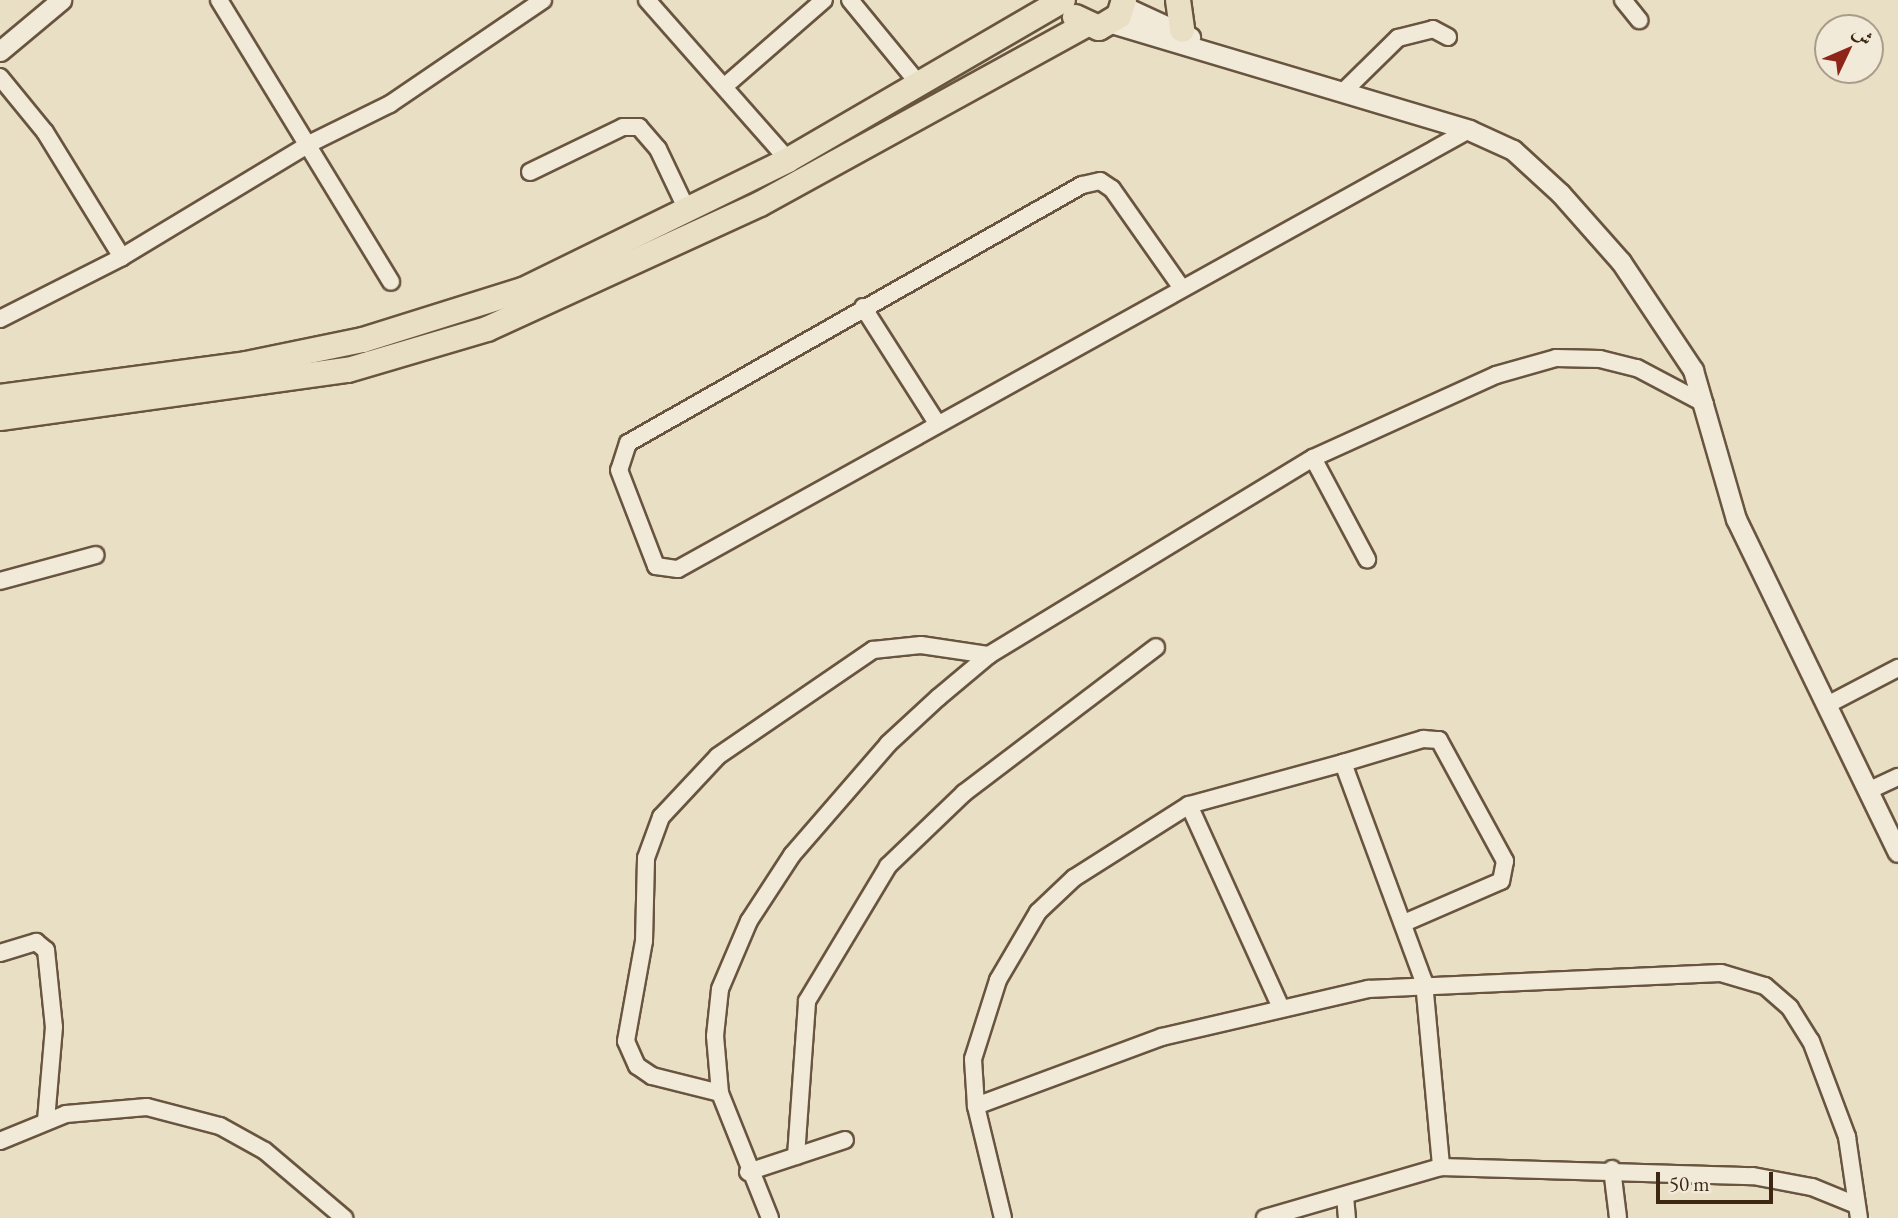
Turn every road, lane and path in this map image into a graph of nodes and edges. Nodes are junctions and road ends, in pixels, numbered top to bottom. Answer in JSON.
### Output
{"nodes":[{"id":1,"x":61,"y":0,"type":"edge"},
{"id":2,"x":219,"y":0,"type":"edge"},
{"id":3,"x":543,"y":0,"type":"edge"},
{"id":4,"x":647,"y":0,"type":"edge"},
{"id":5,"x":824,"y":0,"type":"edge"},
{"id":6,"x":850,"y":0,"type":"edge"},
{"id":7,"x":1063,"y":0,"type":"edge"},
{"id":8,"x":1069,"y":0,"type":"edge"},
{"id":9,"x":1178,"y":0,"type":"edge"},
{"id":10,"x":1623,"y":0,"type":"edge"},
{"id":11,"x":1119,"y":10,"type":"edge"},
{"id":12,"x":1639,"y":20,"type":"dead end"},
{"id":13,"x":1086,"y":25,"type":"junction"},
{"id":14,"x":1191,"y":37,"type":"junction"},
{"id":15,"x":1448,"y":37,"type":"dead end"},
{"id":16,"x":0,"y":51,"type":"edge"},
{"id":17,"x":0,"y":77,"type":"edge"},
{"id":18,"x":919,"y":83,"type":"junction"},
{"id":19,"x":725,"y":86,"type":"junction"},
{"id":20,"x":1344,"y":91,"type":"junction"},
{"id":21,"x":1469,"y":130,"type":"junction"},
{"id":22,"x":309,"y":144,"type":"junction"},
{"id":23,"x":788,"y":160,"type":"junction"},
{"id":24,"x":530,"y":172,"type":"dead end"},
{"id":25,"x":688,"y":212,"type":"junction"},
{"id":26,"x":122,"y":257,"type":"junction"},
{"id":27,"x":391,"y":282,"type":"dead end"},
{"id":28,"x":1181,"y":287,"type":"junction"},
{"id":29,"x":863,"y":307,"type":"junction"},
{"id":30,"x":0,"y":318,"type":"edge"},
{"id":31,"x":0,"y":397,"type":"edge"},
{"id":32,"x":1705,"y":404,"type":"junction"},
{"id":33,"x":0,"y":418,"type":"edge"},
{"id":34,"x":937,"y":423,"type":"junction"},
{"id":35,"x":1314,"y":458,"type":"junction"},
{"id":36,"x":96,"y":555,"type":"dead end"},
{"id":37,"x":1367,"y":559,"type":"dead end"},
{"id":38,"x":0,"y":581,"type":"edge"},
{"id":39,"x":1156,"y":647,"type":"dead end"},
{"id":40,"x":989,"y":655,"type":"junction"},
{"id":41,"x":1898,"y":668,"type":"edge"},
{"id":42,"x":1829,"y":704,"type":"junction"},
{"id":43,"x":1343,"y":763,"type":"junction"},
{"id":44,"x":1898,"y":777,"type":"edge"},
{"id":45,"x":1872,"y":789,"type":"junction"},
{"id":46,"x":1189,"y":805,"type":"junction"},
{"id":47,"x":1898,"y":852,"type":"edge"},
{"id":48,"x":1404,"y":923,"type":"junction"},
{"id":49,"x":0,"y":953,"type":"edge"},
{"id":50,"x":1424,"y":982,"type":"junction"},
{"id":51,"x":1280,"y":1006,"type":"junction"},
{"id":52,"x":720,"y":1093,"type":"junction"},
{"id":53,"x":976,"y":1106,"type":"junction"},
{"id":54,"x":46,"y":1121,"type":"junction"},
{"id":55,"x":845,"y":1140,"type":"dead end"},
{"id":56,"x":0,"y":1142,"type":"edge"},
{"id":57,"x":796,"y":1156,"type":"junction"},
{"id":58,"x":1441,"y":1167,"type":"junction"},
{"id":59,"x":1612,"y":1169,"type":"junction"},
{"id":60,"x":748,"y":1172,"type":"junction"},
{"id":61,"x":1345,"y":1196,"type":"junction"},
{"id":62,"x":1858,"y":1211,"type":"edge"},
{"id":63,"x":344,"y":1218,"type":"edge"},
{"id":64,"x":771,"y":1218,"type":"edge"},
{"id":65,"x":1003,"y":1218,"type":"edge"},
{"id":66,"x":1265,"y":1218,"type":"edge"},
{"id":67,"x":1347,"y":1218,"type":"edge"},
{"id":68,"x":1618,"y":1218,"type":"edge"}],
"edges":[{"from":1,"to":16,"type":"street"},
{"from":2,"to":22,"type":"street"},
{"from":3,"to":22,"type":"street"},
{"from":4,"to":19,"type":"street"},
{"from":5,"to":19,"type":"street"},
{"from":6,"to":18,"type":"street"},
{"from":7,"to":18,"type":"main road"},
{"from":8,"to":13,"type":"main road"},
{"from":9,"to":14,"type":"main road"},
{"from":10,"to":12,"type":"street"},
{"from":11,"to":13,"type":"main road"},
{"from":11,"to":14,"type":"street"},
{"from":13,"to":33,"type":"main road"},
{"from":14,"to":20,"type":"street"},
{"from":15,"to":20,"type":"street"},
{"from":17,"to":26,"type":"street"},
{"from":18,"to":23,"type":"main road"},
{"from":19,"to":23,"type":"street"},
{"from":20,"to":21,"type":"street"},
{"from":21,"to":28,"type":"street"},
{"from":21,"to":32,"type":"street"},
{"from":22,"to":26,"type":"street"},
{"from":22,"to":27,"type":"street"},
{"from":23,"to":25,"type":"main road"},
{"from":24,"to":25,"type":"street"},
{"from":25,"to":31,"type":"main road"},
{"from":26,"to":30,"type":"street"},
{"from":28,"to":29,"type":"street"},
{"from":28,"to":34,"type":"street"},
{"from":29,"to":34,"type":"street"},
{"from":29,"to":34,"type":"street"},
{"from":32,"to":35,"type":"street"},
{"from":32,"to":42,"type":"street"},
{"from":35,"to":37,"type":"street"},
{"from":35,"to":40,"type":"street"},
{"from":36,"to":38,"type":"street"},
{"from":39,"to":57,"type":"street"},
{"from":40,"to":52,"type":"street"},
{"from":40,"to":52,"type":"street"},
{"from":41,"to":42,"type":"street"},
{"from":42,"to":45,"type":"street"},
{"from":43,"to":46,"type":"street"},
{"from":43,"to":48,"type":"street"},
{"from":43,"to":48,"type":"street"},
{"from":44,"to":45,"type":"street"},
{"from":45,"to":47,"type":"street"},
{"from":46,"to":51,"type":"street"},
{"from":46,"to":53,"type":"street"},
{"from":48,"to":50,"type":"street"},
{"from":49,"to":54,"type":"street"},
{"from":50,"to":51,"type":"street"},
{"from":50,"to":58,"type":"street"},
{"from":50,"to":62,"type":"street"},
{"from":51,"to":53,"type":"street"},
{"from":52,"to":60,"type":"street"},
{"from":53,"to":65,"type":"street"},
{"from":54,"to":56,"type":"street"},
{"from":54,"to":63,"type":"street"},
{"from":55,"to":57,"type":"street"},
{"from":57,"to":60,"type":"street"},
{"from":58,"to":59,"type":"street"},
{"from":58,"to":61,"type":"street"},
{"from":59,"to":62,"type":"street"},
{"from":59,"to":68,"type":"street"},
{"from":60,"to":64,"type":"street"},
{"from":61,"to":66,"type":"street"},
{"from":61,"to":67,"type":"street"}]}
